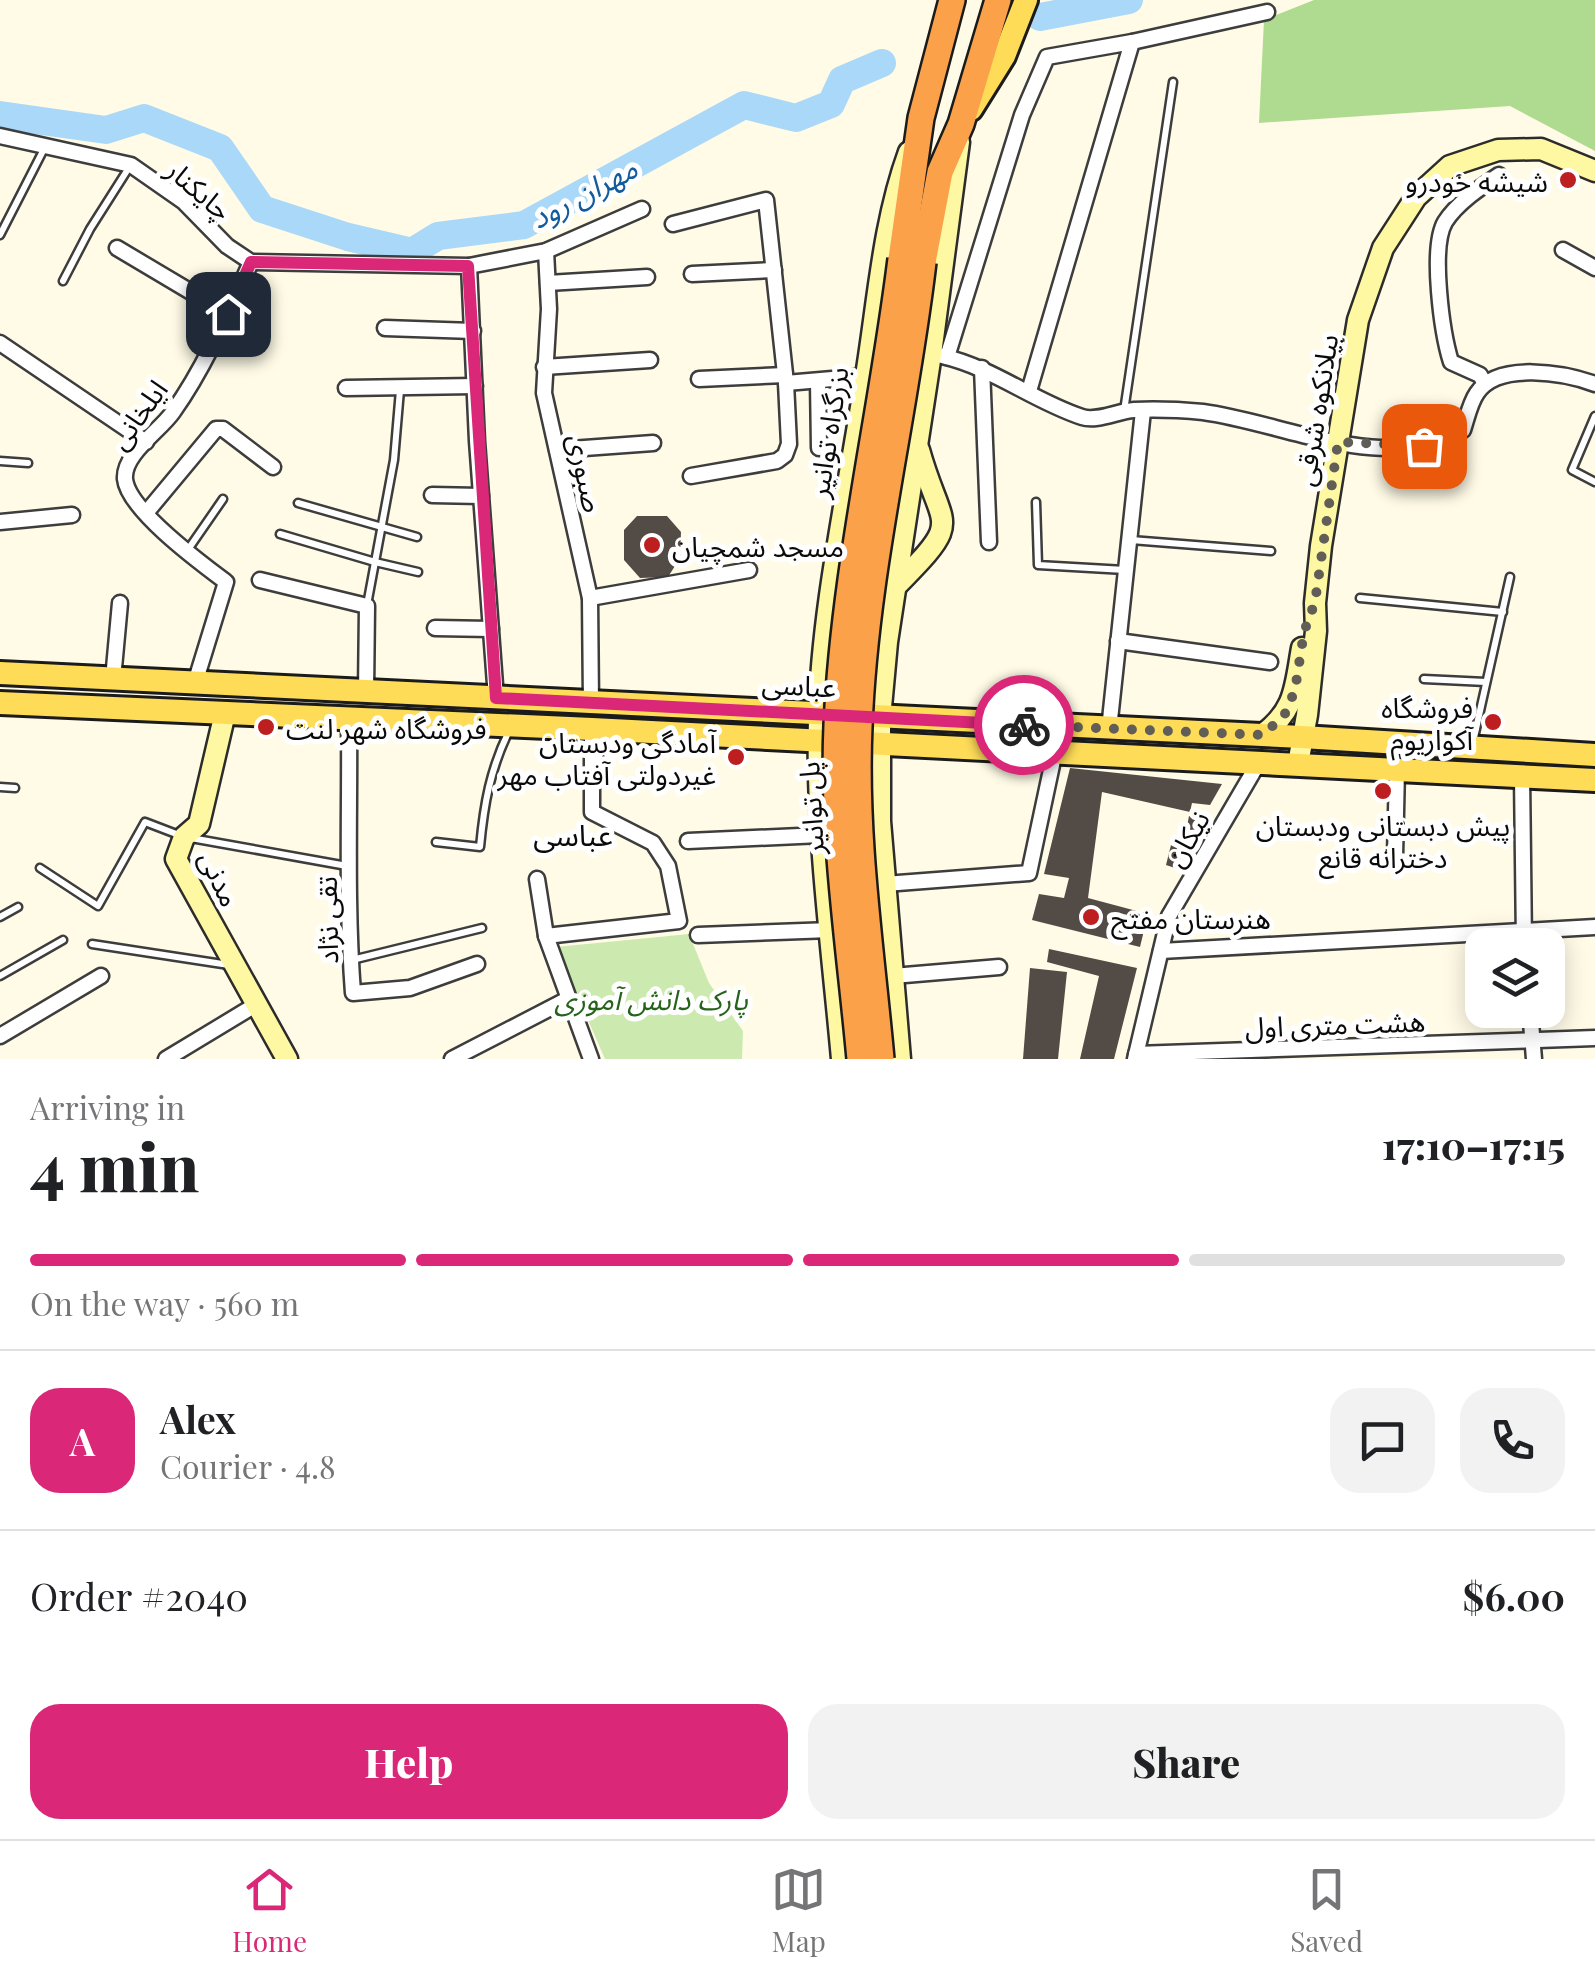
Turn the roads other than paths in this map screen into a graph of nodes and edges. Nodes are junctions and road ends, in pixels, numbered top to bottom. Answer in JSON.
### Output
{"nodes":[{"id":1,"x":952,"y":0,"type":"edge"},
{"id":2,"x":998,"y":0,"type":"edge"},
{"id":3,"x":1026,"y":0,"type":"edge"},
{"id":4,"x":1267,"y":12,"type":"dead end"},
{"id":5,"x":1132,"y":42,"type":"junction"},
{"id":6,"x":1173,"y":82,"type":"dead end"},
{"id":7,"x":922,"y":118,"type":"junction"},
{"id":8,"x":961,"y":124,"type":"junction"},
{"id":9,"x":0,"y":136,"type":"edge"},
{"id":10,"x":46,"y":146,"type":"junction"},
{"id":11,"x":130,"y":164,"type":"junction"},
{"id":12,"x":1595,"y":171,"type":"edge"},
{"id":13,"x":1499,"y":176,"type":"dead end"},
{"id":14,"x":642,"y":209,"type":"dead end"},
{"id":15,"x":673,"y":224,"type":"dead end"},
{"id":16,"x":0,"y":235,"type":"edge"},
{"id":17,"x":117,"y":248,"type":"dead end"},
{"id":18,"x":1563,"y":250,"type":"dead end"},
{"id":19,"x":546,"y":251,"type":"junction"},
{"id":20,"x":912,"y":260,"type":"junction"},
{"id":21,"x":251,"y":262,"type":"junction"},
{"id":22,"x":468,"y":266,"type":"junction"},
{"id":23,"x":1595,"y":268,"type":"edge"},
{"id":24,"x":774,"y":270,"type":"junction"},
{"id":25,"x":692,"y":274,"type":"dead end"},
{"id":26,"x":647,"y":277,"type":"dead end"},
{"id":27,"x":63,"y":281,"type":"dead end"},
{"id":28,"x":548,"y":283,"type":"junction"},
{"id":29,"x":228,"y":314,"type":"junction"},
{"id":30,"x":385,"y":328,"type":"dead end"},
{"id":31,"x":473,"y":331,"type":"junction"},
{"id":32,"x":0,"y":343,"type":"edge"},
{"id":33,"x":939,"y":356,"type":"junction"},
{"id":34,"x":650,"y":360,"type":"dead end"},
{"id":35,"x":544,"y":367,"type":"junction"},
{"id":36,"x":982,"y":368,"type":"junction"},
{"id":37,"x":866,"y":376,"type":"junction"},
{"id":38,"x":699,"y":379,"type":"dead end"},
{"id":39,"x":786,"y":379,"type":"junction"},
{"id":40,"x":818,"y":381,"type":"junction"},
{"id":41,"x":1485,"y":384,"type":"junction"},
{"id":42,"x":1595,"y":384,"type":"edge"},
{"id":43,"x":475,"y":386,"type":"junction"},
{"id":44,"x":346,"y":388,"type":"dead end"},
{"id":45,"x":400,"y":389,"type":"junction"},
{"id":46,"x":1029,"y":391,"type":"junction"},
{"id":47,"x":1143,"y":411,"type":"junction"},
{"id":48,"x":1124,"y":412,"type":"junction"},
{"id":49,"x":1595,"y":416,"type":"edge"},
{"id":50,"x":146,"y":442,"type":"junction"},
{"id":51,"x":1338,"y":442,"type":"junction"},
{"id":52,"x":654,"y":443,"type":"dead end"},
{"id":53,"x":918,"y":444,"type":"junction"},
{"id":54,"x":819,"y":448,"type":"dead end"},
{"id":55,"x":557,"y":450,"type":"junction"},
{"id":56,"x":0,"y":461,"type":"edge"},
{"id":57,"x":28,"y":463,"type":"dead end"},
{"id":58,"x":273,"y":467,"type":"dead end"},
{"id":59,"x":692,"y":476,"type":"dead end"},
{"id":60,"x":1595,"y":482,"type":"edge"},
{"id":61,"x":432,"y":495,"type":"dead end"},
{"id":62,"x":481,"y":496,"type":"junction"},
{"id":63,"x":223,"y":499,"type":"dead end"},
{"id":64,"x":1036,"y":502,"type":"dead end"},
{"id":65,"x":298,"y":503,"type":"dead end"},
{"id":66,"x":146,"y":513,"type":"junction"},
{"id":67,"x":72,"y":515,"type":"dead end"},
{"id":68,"x":0,"y":522,"type":"edge"},
{"id":69,"x":381,"y":529,"type":"junction"},
{"id":70,"x":280,"y":534,"type":"dead end"},
{"id":71,"x":417,"y":537,"type":"dead end"},
{"id":72,"x":1129,"y":540,"type":"junction"},
{"id":73,"x":988,"y":542,"type":"dead end"},
{"id":74,"x":1271,"y":551,"type":"dead end"},
{"id":75,"x":186,"y":552,"type":"junction"},
{"id":76,"x":375,"y":562,"type":"junction"},
{"id":77,"x":749,"y":570,"type":"dead end"},
{"id":78,"x":1126,"y":570,"type":"junction"},
{"id":79,"x":418,"y":572,"type":"dead end"},
{"id":80,"x":1510,"y":576,"type":"dead end"},
{"id":81,"x":260,"y":580,"type":"dead end"},
{"id":82,"x":897,"y":585,"type":"junction"},
{"id":83,"x":590,"y":598,"type":"junction"},
{"id":84,"x":1360,"y":598,"type":"dead end"},
{"id":85,"x":1315,"y":602,"type":"junction"},
{"id":86,"x":120,"y":603,"type":"dead end"},
{"id":87,"x":367,"y":606,"type":"junction"},
{"id":88,"x":1503,"y":612,"type":"junction"},
{"id":89,"x":434,"y":628,"type":"dead end"},
{"id":90,"x":491,"y":630,"type":"junction"},
{"id":91,"x":825,"y":636,"type":"junction"},
{"id":92,"x":1118,"y":641,"type":"junction"},
{"id":93,"x":887,"y":642,"type":"junction"},
{"id":94,"x":1270,"y":662,"type":"dead end"},
{"id":95,"x":0,"y":673,"type":"edge"},
{"id":96,"x":114,"y":679,"type":"junction"},
{"id":97,"x":1424,"y":679,"type":"dead end"},
{"id":98,"x":1486,"y":682,"type":"junction"},
{"id":99,"x":196,"y":683,"type":"junction"},
{"id":100,"x":333,"y":690,"type":"junction"},
{"id":101,"x":366,"y":692,"type":"junction"},
{"id":102,"x":496,"y":698,"type":"junction"},
{"id":103,"x":0,"y":704,"type":"edge"},
{"id":104,"x":591,"y":704,"type":"junction"},
{"id":105,"x":225,"y":713,"type":"junction"},
{"id":106,"x":819,"y":715,"type":"junction"},
{"id":107,"x":341,"y":718,"type":"junction"},
{"id":108,"x":880,"y":718,"type":"junction"},
{"id":109,"x":511,"y":725,"type":"junction"},
{"id":110,"x":592,"y":729,"type":"junction"},
{"id":111,"x":1109,"y":730,"type":"junction"},
{"id":112,"x":1262,"y":735,"type":"junction"},
{"id":113,"x":1302,"y":737,"type":"junction"},
{"id":114,"x":819,"y":740,"type":"junction"},
{"id":115,"x":879,"y":743,"type":"junction"},
{"id":116,"x":1471,"y":748,"type":"junction"},
{"id":117,"x":1056,"y":751,"type":"junction"},
{"id":118,"x":1595,"y":755,"type":"edge"},
{"id":119,"x":1260,"y":762,"type":"junction"},
{"id":120,"x":1298,"y":764,"type":"junction"},
{"id":121,"x":1397,"y":769,"type":"junction"},
{"id":122,"x":1522,"y":776,"type":"junction"},
{"id":123,"x":1595,"y":780,"type":"edge"},
{"id":124,"x":0,"y":788,"type":"edge"},
{"id":125,"x":16,"y":788,"type":"dead end"},
{"id":126,"x":880,"y":821,"type":"junction"},
{"id":127,"x":821,"y":828,"type":"junction"},
{"id":128,"x":184,"y":837,"type":"junction"},
{"id":129,"x":436,"y":842,"type":"dead end"},
{"id":130,"x":688,"y":842,"type":"dead end"},
{"id":131,"x":1395,"y":856,"type":"dead end"},
{"id":132,"x":350,"y":866,"type":"junction"},
{"id":133,"x":40,"y":868,"type":"dead end"},
{"id":134,"x":537,"y":878,"type":"dead end"},
{"id":135,"x":885,"y":884,"type":"junction"},
{"id":136,"x":18,"y":907,"type":"dead end"},
{"id":137,"x":0,"y":917,"type":"edge"},
{"id":138,"x":1595,"y":927,"type":"edge"},
{"id":139,"x":482,"y":928,"type":"dead end"},
{"id":140,"x":1524,"y":928,"type":"edge"},
{"id":141,"x":830,"y":930,"type":"junction"},
{"id":142,"x":1565,"y":932,"type":"edge"},
{"id":143,"x":698,"y":935,"type":"dead end"},
{"id":144,"x":546,"y":936,"type":"junction"},
{"id":145,"x":63,"y":940,"type":"dead end"},
{"id":146,"x":1465,"y":941,"type":"edge"},
{"id":147,"x":92,"y":944,"type":"dead end"},
{"id":148,"x":1160,"y":951,"type":"junction"},
{"id":149,"x":351,"y":960,"type":"junction"},
{"id":150,"x":476,"y":964,"type":"dead end"},
{"id":151,"x":236,"y":966,"type":"junction"},
{"id":152,"x":1000,"y":967,"type":"dead end"},
{"id":153,"x":0,"y":976,"type":"edge"},
{"id":154,"x":101,"y":976,"type":"dead end"},
{"id":155,"x":893,"y":976,"type":"junction"},
{"id":156,"x":568,"y":999,"type":"junction"},
{"id":157,"x":257,"y":1004,"type":"junction"},
{"id":158,"x":1532,"y":1028,"type":"edge"},
{"id":159,"x":0,"y":1036,"type":"edge"},
{"id":160,"x":1595,"y":1038,"type":"edge"},
{"id":161,"x":1533,"y":1042,"type":"junction"},
{"id":162,"x":1136,"y":1056,"type":"edge"},
{"id":163,"x":1189,"y":1056,"type":"edge"},
{"id":164,"x":166,"y":1059,"type":"edge"},
{"id":165,"x":287,"y":1059,"type":"edge"},
{"id":166,"x":452,"y":1059,"type":"edge"},
{"id":167,"x":592,"y":1059,"type":"edge"},
{"id":168,"x":842,"y":1059,"type":"edge"},
{"id":169,"x":860,"y":1059,"type":"edge"},
{"id":170,"x":881,"y":1059,"type":"edge"},
{"id":171,"x":900,"y":1059,"type":"edge"},
{"id":172,"x":1534,"y":1059,"type":"edge"}],
"edges":[{"from":1,"to":7,"type":"highway","name":"بزرگراه توانیر"},
{"from":2,"to":8,"type":"highway"},
{"from":3,"to":8,"type":"main road"},
{"from":4,"to":5,"type":"street"},
{"from":5,"to":33,"type":"street"},
{"from":5,"to":46,"type":"street"},
{"from":6,"to":48,"type":"lane"},
{"from":7,"to":20,"type":"highway","name":"بزرگراه توانیر"},
{"from":7,"to":37,"type":"street","name":"بزرگراه توانیر"},
{"from":8,"to":20,"type":"highway"},
{"from":8,"to":33,"type":"street"},
{"from":9,"to":10,"type":"street","name":"چایکنار"},
{"from":10,"to":11,"type":"street","name":"چایکنار"},
{"from":10,"to":16,"type":"lane"},
{"from":11,"to":21,"type":"street","name":"چایکنار"},
{"from":11,"to":27,"type":"lane"},
{"from":12,"to":51,"type":"street","name":"بیلانکوه شرقی"},
{"from":13,"to":41,"type":"street"},
{"from":14,"to":19,"type":"street"},
{"from":15,"to":24,"type":"street"},
{"from":17,"to":29,"type":"street"},
{"from":18,"to":23,"type":"street"},
{"from":19,"to":22,"type":"street"},
{"from":19,"to":28,"type":"street","name":"صبوری"},
{"from":20,"to":169,"type":"highway","name":"پل توانیر","bridge":true},
{"from":20,"to":170,"type":"highway","name":"پل توانیر","bridge":true},
{"from":21,"to":22,"type":"street"},
{"from":21,"to":29,"type":"street","name":"ایلخانی"},
{"from":22,"to":31,"type":"street"},
{"from":24,"to":25,"type":"street"},
{"from":24,"to":39,"type":"street"},
{"from":26,"to":28,"type":"street"},
{"from":28,"to":35,"type":"street","name":"صبوری"},
{"from":29,"to":50,"type":"street","name":"ایلخانی"},
{"from":30,"to":31,"type":"street"},
{"from":31,"to":43,"type":"street"},
{"from":32,"to":50,"type":"street"},
{"from":33,"to":36,"type":"street"},
{"from":33,"to":53,"type":"street"},
{"from":34,"to":35,"type":"street"},
{"from":35,"to":55,"type":"street","name":"صبوری"},
{"from":36,"to":46,"type":"street"},
{"from":36,"to":73,"type":"street"},
{"from":37,"to":40,"type":"street"},
{"from":37,"to":91,"type":"street","name":"بزرگراه توانیر"},
{"from":38,"to":39,"type":"street"},
{"from":39,"to":40,"type":"street"},
{"from":39,"to":59,"type":"street"},
{"from":40,"to":54,"type":"street"},
{"from":41,"to":42,"type":"street"},
{"from":41,"to":51,"type":"street"},
{"from":43,"to":45,"type":"street"},
{"from":43,"to":62,"type":"street"},
{"from":44,"to":45,"type":"street"},
{"from":45,"to":69,"type":"lane"},
{"from":46,"to":48,"type":"street"},
{"from":47,"to":48,"type":"street"},
{"from":47,"to":51,"type":"street"},
{"from":47,"to":72,"type":"street"},
{"from":49,"to":60,"type":"lane"},
{"from":50,"to":66,"type":"street","name":"ایلخانی"},
{"from":51,"to":85,"type":"street","name":"بیلانکوه شرقی"},
{"from":52,"to":55,"type":"street"},
{"from":53,"to":82,"type":"street"},
{"from":53,"to":82,"type":"street"},
{"from":55,"to":83,"type":"street","name":"صبوری"},
{"from":56,"to":57,"type":"lane"},
{"from":58,"to":66,"type":"street"},
{"from":61,"to":62,"type":"street"},
{"from":62,"to":90,"type":"street"},
{"from":63,"to":75,"type":"lane"},
{"from":64,"to":78,"type":"lane"},
{"from":65,"to":69,"type":"lane"},
{"from":66,"to":75,"type":"street","name":"ایلخانی"},
{"from":67,"to":68,"type":"street"},
{"from":69,"to":71,"type":"lane"},
{"from":69,"to":76,"type":"lane"},
{"from":70,"to":76,"type":"lane"},
{"from":72,"to":74,"type":"lane"},
{"from":72,"to":78,"type":"street"},
{"from":75,"to":99,"type":"street","name":"ایلخانی"},
{"from":76,"to":79,"type":"lane"},
{"from":76,"to":87,"type":"lane"},
{"from":77,"to":83,"type":"street"},
{"from":78,"to":92,"type":"street"},
{"from":80,"to":88,"type":"lane"},
{"from":81,"to":87,"type":"street"},
{"from":82,"to":93,"type":"street"},
{"from":83,"to":104,"type":"street","name":"صبوری"},
{"from":84,"to":88,"type":"lane"},
{"from":85,"to":112,"type":"street","name":"بیلانکوه شرقی"},
{"from":85,"to":113,"type":"street","name":"بیلانکوه شرقی"},
{"from":86,"to":96,"type":"street"},
{"from":87,"to":101,"type":"street"},
{"from":88,"to":98,"type":"lane"},
{"from":89,"to":90,"type":"street"},
{"from":90,"to":102,"type":"street"},
{"from":91,"to":93,"type":"street"},
{"from":91,"to":106,"type":"street","name":"بزرگراه توانیر"},
{"from":92,"to":94,"type":"street"},
{"from":92,"to":111,"type":"street"},
{"from":93,"to":108,"type":"street"},
{"from":95,"to":96,"type":"main road","name":"عباسى"},
{"from":96,"to":99,"type":"main road","name":"عباسى"},
{"from":97,"to":98,"type":"lane"},
{"from":98,"to":116,"type":"lane"},
{"from":99,"to":100,"type":"main road","name":"عباسى"},
{"from":100,"to":101,"type":"main road","name":"عباسى"},
{"from":100,"to":107,"type":"main road"},
{"from":101,"to":102,"type":"main road","name":"عباسى"},
{"from":102,"to":104,"type":"main road","name":"عباسى"},
{"from":103,"to":105,"type":"main road","name":"عباسى"},
{"from":104,"to":106,"type":"main road","name":"عباسى"},
{"from":105,"to":107,"type":"main road","name":"عباسى"},
{"from":105,"to":128,"type":"street","name":"مدنی"},
{"from":106,"to":108,"type":"main road","name":"عباسى"},
{"from":106,"to":114,"type":"street","name":"بزرگراه توانیر"},
{"from":107,"to":109,"type":"main road","name":"عباسى"},
{"from":107,"to":132,"type":"street","name":"تقی نژاد"},
{"from":108,"to":111,"type":"main road","name":"عباسى"},
{"from":108,"to":115,"type":"street"},
{"from":109,"to":110,"type":"main road","name":"عباسى"},
{"from":109,"to":129,"type":"lane"},
{"from":110,"to":114,"type":"main road","name":"عباسى"},
{"from":110,"to":144,"type":"street"},
{"from":111,"to":112,"type":"main road","name":"عباسى"},
{"from":112,"to":113,"type":"main road","name":"عباسى"},
{"from":113,"to":116,"type":"main road","name":"عباسى"},
{"from":113,"to":120,"type":"street","name":"بیلانکوه شرقی"},
{"from":114,"to":115,"type":"main road","name":"عباسى"},
{"from":114,"to":127,"type":"street","name":"بزرگراه توانیر"},
{"from":115,"to":117,"type":"main road","name":"عباسى"},
{"from":115,"to":126,"type":"street"},
{"from":116,"to":118,"type":"main road","name":"عباسى"},
{"from":117,"to":119,"type":"main road","name":"عباسى"},
{"from":117,"to":135,"type":"street"},
{"from":119,"to":120,"type":"main road","name":"عباسى"},
{"from":119,"to":148,"type":"street","name":"نیکان"},
{"from":120,"to":121,"type":"main road","name":"عباسى"},
{"from":121,"to":122,"type":"main road","name":"عباسى"},
{"from":121,"to":131,"type":"street"},
{"from":122,"to":123,"type":"main road","name":"عباسى"},
{"from":122,"to":140,"type":"street"},
{"from":124,"to":125,"type":"lane"},
{"from":126,"to":127,"type":"street"},
{"from":126,"to":135,"type":"street"},
{"from":127,"to":130,"type":"street"},
{"from":127,"to":141,"type":"street","name":"بزرگراه توانیر"},
{"from":128,"to":132,"type":"lane"},
{"from":128,"to":133,"type":"lane"},
{"from":128,"to":151,"type":"street","name":"مدنی"},
{"from":132,"to":149,"type":"street","name":"تقی نژاد"},
{"from":134,"to":144,"type":"street"},
{"from":135,"to":155,"type":"street"},
{"from":136,"to":137,"type":"lane"},
{"from":138,"to":142,"type":"street"},
{"from":139,"to":149,"type":"lane"},
{"from":141,"to":143,"type":"street"},
{"from":141,"to":168,"type":"street","name":"بزرگراه توانیر"},
{"from":144,"to":156,"type":"street"},
{"from":145,"to":153,"type":"lane"},
{"from":146,"to":148,"type":"street"},
{"from":147,"to":151,"type":"lane"},
{"from":148,"to":162,"type":"street","name":"نیکان"},
{"from":149,"to":150,"type":"street","name":"تقی نژاد"},
{"from":151,"to":157,"type":"street","name":"مدنی"},
{"from":152,"to":155,"type":"street"},
{"from":154,"to":159,"type":"street"},
{"from":155,"to":171,"type":"street"},
{"from":156,"to":166,"type":"street"},
{"from":156,"to":167,"type":"street"},
{"from":157,"to":164,"type":"street"},
{"from":157,"to":165,"type":"street","name":"مدنی"},
{"from":158,"to":161,"type":"street"},
{"from":160,"to":161,"type":"street","name":"هشت متری اول"},
{"from":161,"to":163,"type":"street","name":"هشت متری اول"},
{"from":161,"to":172,"type":"street"},
{"from":162,"to":163,"type":"street","name":"هشت متری اول"}]}
